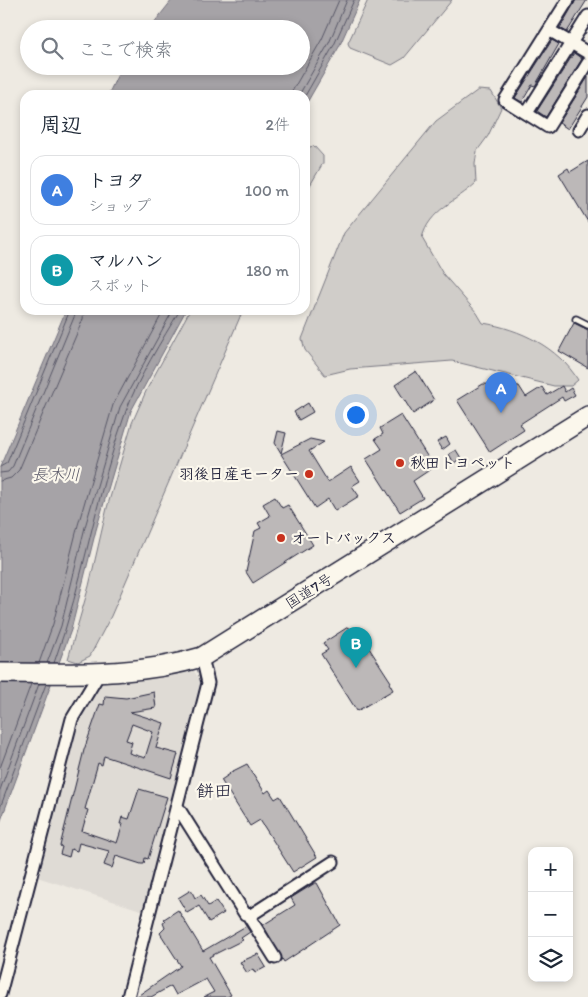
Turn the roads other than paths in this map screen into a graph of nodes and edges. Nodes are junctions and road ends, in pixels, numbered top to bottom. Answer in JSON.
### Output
{"nodes":[{"id":1,"x":568,"y":0,"type":"edge"},
{"id":2,"x":588,"y":16,"type":"edge"},
{"id":3,"x":549,"y":30,"type":"junction"},
{"id":4,"x":571,"y":43,"type":"junction"},
{"id":5,"x":588,"y":53,"type":"edge"},
{"id":6,"x":588,"y":63,"type":"edge"},
{"id":7,"x":527,"y":113,"type":"junction"},
{"id":8,"x":576,"y":319,"type":"dead end"},
{"id":9,"x":588,"y":325,"type":"edge"},
{"id":10,"x":588,"y":416,"type":"edge"},
{"id":11,"x":202,"y":657,"type":"junction"},
{"id":12,"x":0,"y":673,"type":"edge"},
{"id":13,"x":93,"y":674,"type":"junction"},
{"id":14,"x":177,"y":806,"type":"junction"},
{"id":15,"x":333,"y":862,"type":"dead end"},
{"id":16,"x":248,"y":915,"type":"junction"},
{"id":17,"x":275,"y":958,"type":"dead end"},
{"id":18,"x":0,"y":994,"type":"edge"},
{"id":19,"x":128,"y":997,"type":"edge"}],
"edges":[{"from":1,"to":3,"type":"street"},
{"from":2,"to":4,"type":"street"},
{"from":3,"to":4,"type":"street"},
{"from":3,"to":7,"type":"street"},
{"from":4,"to":5,"type":"street"},
{"from":4,"to":7,"type":"street"},
{"from":6,"to":7,"type":"street"},
{"from":8,"to":9,"type":"lane"},
{"from":10,"to":11,"type":"highway","name":"国道7号"},
{"from":11,"to":13,"type":"highway","name":"国道7号"},
{"from":11,"to":14,"type":"street"},
{"from":12,"to":13,"type":"highway","name":"国道7号"},
{"from":13,"to":18,"type":"street"},
{"from":14,"to":16,"type":"street"},
{"from":14,"to":19,"type":"street"},
{"from":15,"to":16,"type":"street"},
{"from":16,"to":17,"type":"street"}]}
